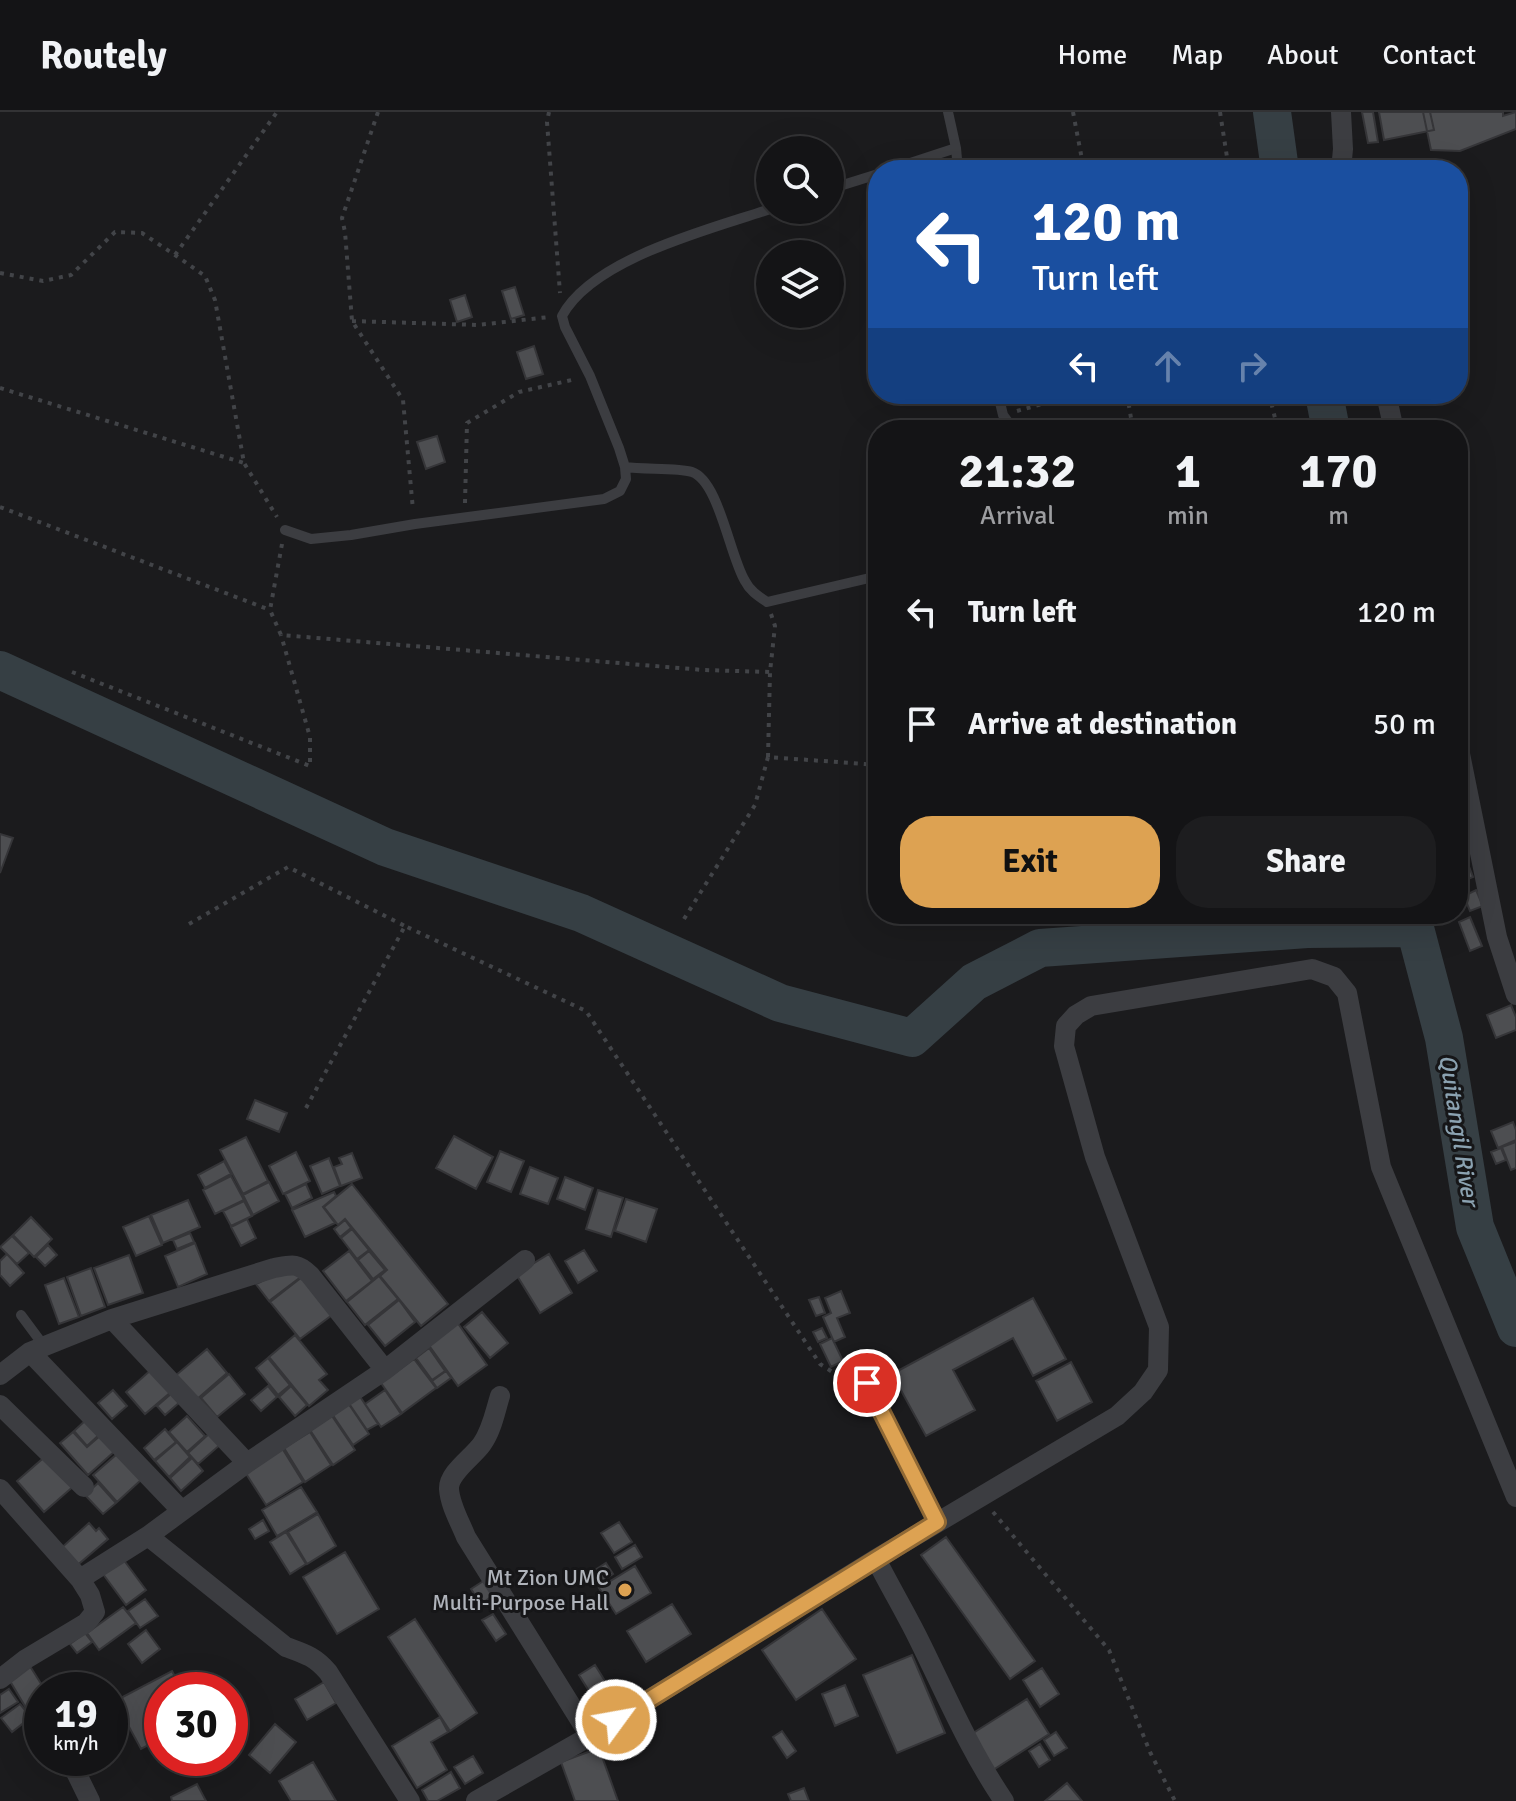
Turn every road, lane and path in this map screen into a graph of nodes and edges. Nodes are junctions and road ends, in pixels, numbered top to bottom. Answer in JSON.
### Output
{"nodes":[{"id":1,"x":277,"y":112,"type":"edge"},
{"id":2,"x":378,"y":112,"type":"edge"},
{"id":3,"x":549,"y":112,"type":"edge"},
{"id":4,"x":948,"y":112,"type":"edge"},
{"id":5,"x":1073,"y":112,"type":"edge"},
{"id":6,"x":1220,"y":112,"type":"edge"},
{"id":7,"x":1341,"y":112,"type":"edge"},
{"id":8,"x":956,"y":148,"type":"junction"},
{"id":9,"x":919,"y":160,"type":"edge"},
{"id":10,"x":957,"y":160,"type":"edge"},
{"id":11,"x":1082,"y":160,"type":"edge"},
{"id":12,"x":1227,"y":160,"type":"edge"},
{"id":13,"x":1342,"y":160,"type":"edge"},
{"id":14,"x":868,"y":177,"type":"edge"},
{"id":15,"x":844,"y":185,"type":"edge"},
{"id":16,"x":756,"y":214,"type":"edge"},
{"id":17,"x":175,"y":255,"type":"junction"},
{"id":18,"x":0,"y":273,"type":"edge"},
{"id":19,"x":562,"y":316,"type":"junction"},
{"id":20,"x":352,"y":321,"type":"junction"},
{"id":21,"x":590,"y":376,"type":"junction"},
{"id":22,"x":0,"y":388,"type":"edge"},
{"id":23,"x":1000,"y":404,"type":"edge"},
{"id":24,"x":1042,"y":404,"type":"edge"},
{"id":25,"x":1003,"y":415,"type":"junction"},
{"id":26,"x":1007,"y":420,"type":"edge"},
{"id":27,"x":244,"y":463,"type":"junction"},
{"id":28,"x":625,"y":467,"type":"junction"},
{"id":29,"x":0,"y":507,"type":"edge"},
{"id":30,"x":465,"y":518,"type":"junction"},
{"id":31,"x":415,"y":524,"type":"junction"},
{"id":32,"x":285,"y":530,"type":"junction"},
{"id":33,"x":868,"y":578,"type":"edge"},
{"id":34,"x":767,"y":602,"type":"junction"},
{"id":35,"x":270,"y":610,"type":"junction"},
{"id":36,"x":281,"y":635,"type":"junction"},
{"id":37,"x":72,"y":672,"type":"dead end"},
{"id":38,"x":770,"y":672,"type":"junction"},
{"id":39,"x":768,"y":757,"type":"junction"},
{"id":40,"x":868,"y":764,"type":"edge"},
{"id":41,"x":1468,"y":793,"type":"edge"},
{"id":42,"x":684,"y":919,"type":"dead end"},
{"id":43,"x":189,"y":924,"type":"dead end"},
{"id":44,"x":405,"y":926,"type":"junction"},
{"id":45,"x":1516,"y":995,"type":"edge"},
{"id":46,"x":306,"y":1108,"type":"dead end"},
{"id":47,"x":525,"y":1260,"type":"dead end"},
{"id":48,"x":21,"y":1315,"type":"dead end"},
{"id":49,"x":112,"y":1319,"type":"junction"},
{"id":50,"x":37,"y":1349,"type":"junction"},
{"id":51,"x":385,"y":1370,"type":"junction"},
{"id":52,"x":0,"y":1375,"type":"edge"},
{"id":53,"x":867,"y":1383,"type":"joint"},
{"id":54,"x":500,"y":1396,"type":"dead end"},
{"id":55,"x":0,"y":1405,"type":"edge"},
{"id":56,"x":247,"y":1463,"type":"junction"},
{"id":57,"x":84,"y":1487,"type":"dead end"},
{"id":58,"x":0,"y":1489,"type":"edge"},
{"id":59,"x":980,"y":1497,"type":"junction"},
{"id":60,"x":1516,"y":1497,"type":"edge"},
{"id":61,"x":182,"y":1511,"type":"junction"},
{"id":62,"x":937,"y":1522,"type":"junction"},
{"id":63,"x":148,"y":1536,"type":"junction"},
{"id":64,"x":876,"y":1559,"type":"junction"},
{"id":65,"x":80,"y":1579,"type":"junction"},
{"id":66,"x":0,"y":1679,"type":"edge"},
{"id":67,"x":590,"y":1736,"type":"junction"},
{"id":68,"x":78,"y":1776,"type":"edge"},
{"id":69,"x":90,"y":1801,"type":"edge"},
{"id":70,"x":410,"y":1801,"type":"edge"},
{"id":71,"x":476,"y":1801,"type":"edge"},
{"id":72,"x":1004,"y":1801,"type":"edge"},
{"id":73,"x":1175,"y":1801,"type":"edge"}],
"edges":[{"from":1,"to":17,"type":"path"},
{"from":2,"to":20,"type":"path"},
{"from":3,"to":19,"type":"path"},
{"from":4,"to":8,"type":"lane"},
{"from":5,"to":11,"type":"path"},
{"from":6,"to":12,"type":"path"},
{"from":7,"to":13,"type":"street"},
{"from":8,"to":9,"type":"lane"},
{"from":8,"to":10,"type":"lane"},
{"from":14,"to":15,"type":"lane"},
{"from":16,"to":19,"type":"lane"},
{"from":17,"to":18,"type":"path"},
{"from":17,"to":27,"type":"path"},
{"from":19,"to":20,"type":"path"},
{"from":19,"to":21,"type":"lane"},
{"from":20,"to":31,"type":"path"},
{"from":21,"to":28,"type":"lane"},
{"from":21,"to":30,"type":"path"},
{"from":22,"to":27,"type":"path"},
{"from":23,"to":25,"type":"lane"},
{"from":24,"to":25,"type":"path"},
{"from":25,"to":26,"type":"lane"},
{"from":27,"to":32,"type":"path"},
{"from":28,"to":30,"type":"lane"},
{"from":28,"to":34,"type":"lane"},
{"from":29,"to":35,"type":"path"},
{"from":30,"to":31,"type":"lane"},
{"from":31,"to":32,"type":"lane"},
{"from":32,"to":35,"type":"path"},
{"from":33,"to":34,"type":"lane"},
{"from":34,"to":38,"type":"path"},
{"from":35,"to":36,"type":"path"},
{"from":36,"to":37,"type":"path"},
{"from":36,"to":38,"type":"path"},
{"from":38,"to":39,"type":"path"},
{"from":39,"to":40,"type":"path"},
{"from":39,"to":42,"type":"path"},
{"from":41,"to":45,"type":"street"},
{"from":43,"to":44,"type":"path"},
{"from":44,"to":46,"type":"path"},
{"from":44,"to":53,"type":"path"},
{"from":47,"to":51,"type":"street"},
{"from":48,"to":50,"type":"lane"},
{"from":49,"to":50,"type":"street"},
{"from":49,"to":51,"type":"street"},
{"from":49,"to":56,"type":"street"},
{"from":50,"to":52,"type":"street"},
{"from":50,"to":61,"type":"street"},
{"from":51,"to":56,"type":"street"},
{"from":53,"to":62,"type":"lane"},
{"from":54,"to":67,"type":"street"},
{"from":55,"to":57,"type":"street"},
{"from":56,"to":61,"type":"street"},
{"from":58,"to":65,"type":"street"},
{"from":59,"to":60,"type":"street"},
{"from":59,"to":62,"type":"street"},
{"from":59,"to":73,"type":"path"},
{"from":61,"to":63,"type":"street"},
{"from":62,"to":64,"type":"street"},
{"from":63,"to":65,"type":"street"},
{"from":63,"to":70,"type":"street"},
{"from":64,"to":67,"type":"street"},
{"from":64,"to":72,"type":"street"},
{"from":65,"to":66,"type":"street"},
{"from":67,"to":71,"type":"street"},
{"from":68,"to":69,"type":"street"}]}
